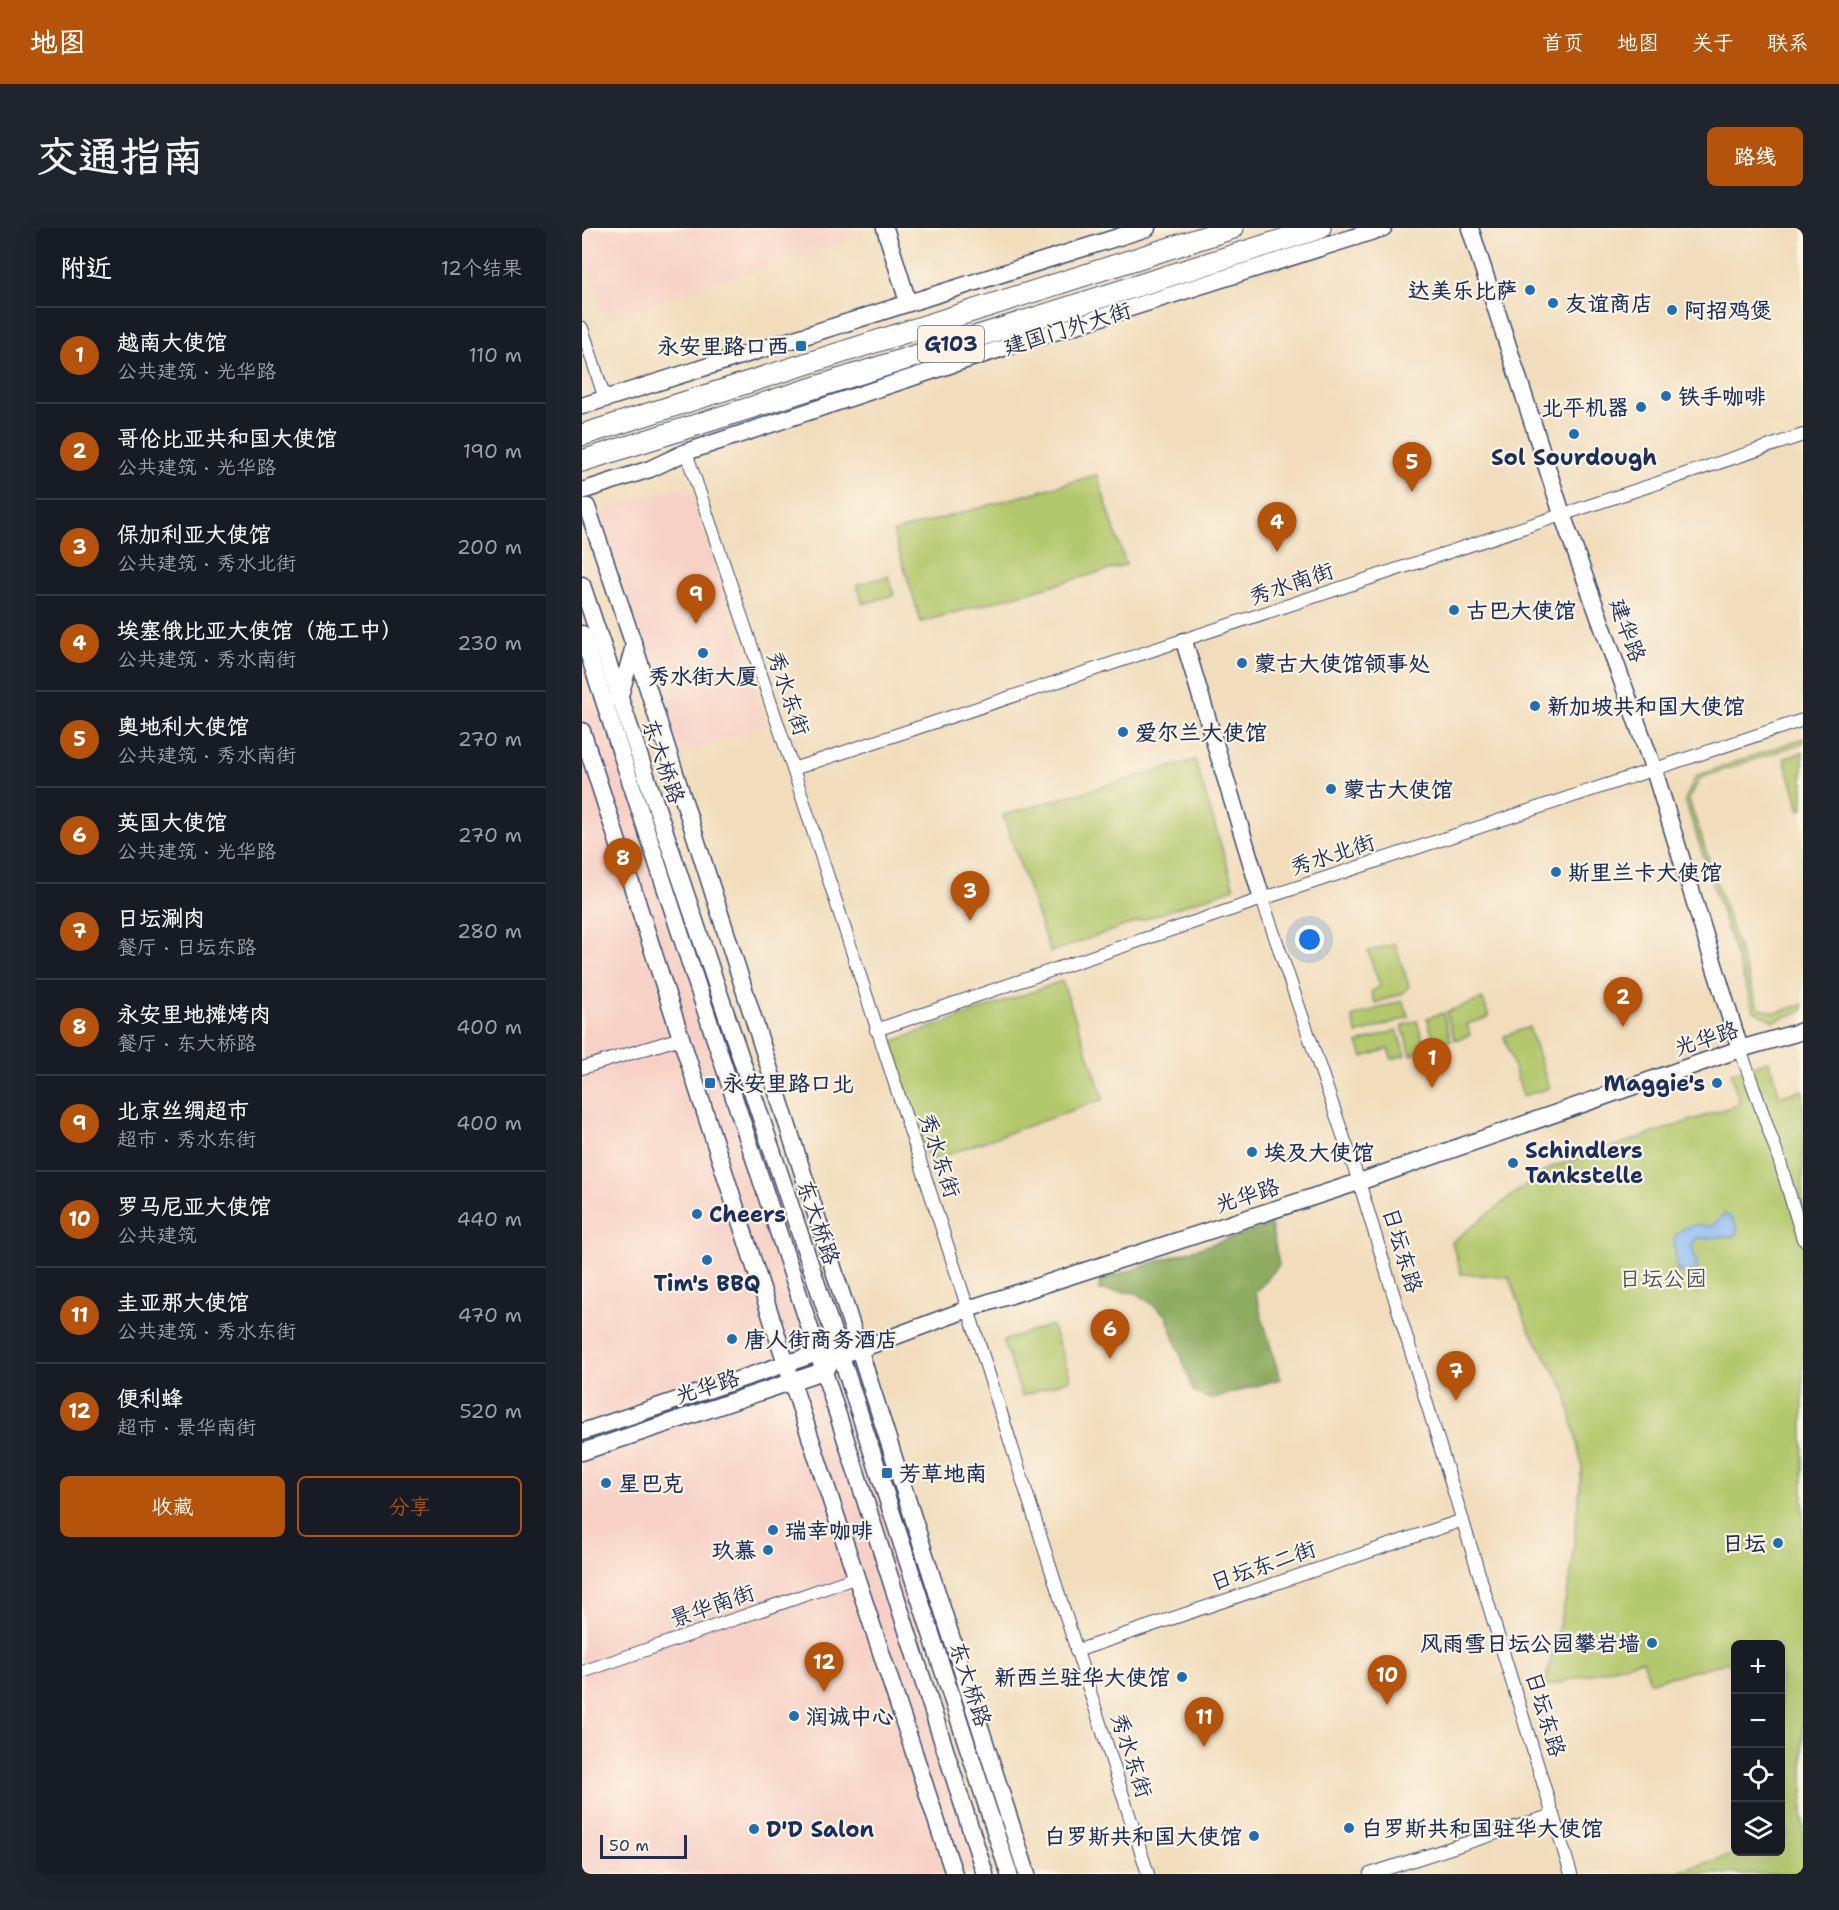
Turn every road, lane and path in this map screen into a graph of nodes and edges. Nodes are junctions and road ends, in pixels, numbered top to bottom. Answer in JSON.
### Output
{"nodes":[{"id":1,"x":885,"y":228,"type":"edge"},
{"id":2,"x":1148,"y":228,"type":"edge"},
{"id":3,"x":1233,"y":228,"type":"edge"},
{"id":4,"x":1320,"y":228,"type":"edge"},
{"id":5,"x":1383,"y":228,"type":"edge"},
{"id":6,"x":1470,"y":228,"type":"edge"},
{"id":7,"x":908,"y":302,"type":"junction"},
{"id":8,"x":1010,"y":326,"type":"junction"},
{"id":9,"x":582,"y":328,"type":"edge"},
{"id":10,"x":952,"y":364,"type":"junction"},
{"id":11,"x":605,"y":399,"type":"junction"},
{"id":12,"x":582,"y":406,"type":"edge"},
{"id":13,"x":582,"y":435,"type":"edge"},
{"id":14,"x":1803,"y":435,"type":"edge"},
{"id":15,"x":686,"y":452,"type":"junction"},
{"id":16,"x":582,"y":461,"type":"edge"},
{"id":17,"x":582,"y":491,"type":"edge"},
{"id":18,"x":582,"y":507,"type":"edge"},
{"id":19,"x":1562,"y":514,"type":"junction"},
{"id":20,"x":582,"y":585,"type":"edge"},
{"id":21,"x":582,"y":634,"type":"edge"},
{"id":22,"x":1184,"y":641,"type":"junction"},
{"id":23,"x":634,"y":645,"type":"junction"},
{"id":24,"x":619,"y":700,"type":"junction"},
{"id":25,"x":1803,"y":720,"type":"edge"},
{"id":26,"x":582,"y":731,"type":"edge"},
{"id":27,"x":793,"y":769,"type":"junction"},
{"id":28,"x":1654,"y":770,"type":"junction"},
{"id":29,"x":1262,"y":899,"type":"junction"},
{"id":30,"x":876,"y":1030,"type":"junction"},
{"id":31,"x":1803,"y":1031,"type":"edge"},
{"id":32,"x":681,"y":1038,"type":"junction"},
{"id":33,"x":1740,"y":1049,"type":"junction"},
{"id":34,"x":582,"y":1068,"type":"edge"},
{"id":35,"x":1359,"y":1182,"type":"junction"},
{"id":36,"x":1803,"y":1239,"type":"edge"},
{"id":37,"x":968,"y":1309,"type":"junction"},
{"id":38,"x":858,"y":1350,"type":"junction"},
{"id":39,"x":818,"y":1353,"type":"junction"},
{"id":40,"x":840,"y":1353,"type":"junction"},
{"id":41,"x":786,"y":1364,"type":"junction"},
{"id":42,"x":823,"y":1371,"type":"junction"},
{"id":43,"x":792,"y":1382,"type":"junction"},
{"id":44,"x":582,"y":1432,"type":"edge"},
{"id":45,"x":582,"y":1452,"type":"edge"},
{"id":46,"x":1463,"y":1520,"type":"junction"},
{"id":47,"x":857,"y":1578,"type":"junction"},
{"id":48,"x":1076,"y":1651,"type":"junction"},
{"id":49,"x":582,"y":1672,"type":"edge"},
{"id":50,"x":1553,"y":1815,"type":"junction"},
{"id":51,"x":954,"y":1874,"type":"edge"},
{"id":52,"x":985,"y":1874,"type":"edge"},
{"id":53,"x":1010,"y":1874,"type":"edge"},
{"id":54,"x":1027,"y":1874,"type":"edge"},
{"id":55,"x":1148,"y":1874,"type":"edge"},
{"id":56,"x":1370,"y":1874,"type":"edge"},
{"id":57,"x":1571,"y":1874,"type":"edge"}],
"edges":[{"from":1,"to":7,"type":"street"},
{"from":2,"to":7,"type":"street"},
{"from":3,"to":13,"type":"highway","name":"建国门外大街","number":"G103"},
{"from":4,"to":8,"type":"highway","name":"建国门外大街","number":"G103"},
{"from":5,"to":10,"type":"street","name":"建国门外大街"},
{"from":6,"to":19,"type":"street","name":"建华路"},
{"from":7,"to":11,"type":"street"},
{"from":8,"to":10,"type":"street"},
{"from":8,"to":16,"type":"highway","name":"建国门外大街","number":"G103"},
{"from":9,"to":11,"type":"street"},
{"from":10,"to":15,"type":"street","name":"建国门外大街"},
{"from":11,"to":12,"type":"street"},
{"from":14,"to":19,"type":"street","name":"秀水南街"},
{"from":15,"to":17,"type":"street","name":"建国门外大街"},
{"from":15,"to":27,"type":"street","name":"秀水东街"},
{"from":18,"to":23,"type":"street"},
{"from":19,"to":22,"type":"street","name":"秀水南街"},
{"from":19,"to":28,"type":"street","name":"建华路"},
{"from":20,"to":24,"type":"street","name":"东大桥路"},
{"from":21,"to":39,"type":"street","name":"东大桥路"},
{"from":22,"to":27,"type":"street","name":"秀水南街"},
{"from":22,"to":29,"type":"street","name":"日坛东路"},
{"from":23,"to":24,"type":"street"},
{"from":23,"to":38,"type":"street"},
{"from":24,"to":40,"type":"street","name":"东大桥路"},
{"from":25,"to":28,"type":"street","name":"秀水北街"},
{"from":26,"to":32,"type":"street"},
{"from":27,"to":30,"type":"street","name":"秀水东街"},
{"from":28,"to":29,"type":"street","name":"秀水北街"},
{"from":28,"to":33,"type":"street","name":"建华路"},
{"from":29,"to":30,"type":"street","name":"秀水北街"},
{"from":29,"to":35,"type":"street","name":"日坛东路"},
{"from":30,"to":37,"type":"street","name":"秀水东街"},
{"from":31,"to":33,"type":"street","name":"光华路"},
{"from":32,"to":34,"type":"street"},
{"from":32,"to":41,"type":"street"},
{"from":33,"to":35,"type":"street","name":"光华路"},
{"from":33,"to":36,"type":"street"},
{"from":35,"to":37,"type":"street","name":"光华路"},
{"from":35,"to":46,"type":"street","name":"日坛东路"},
{"from":37,"to":38,"type":"street","name":"光华路"},
{"from":37,"to":48,"type":"street","name":"秀水东街"},
{"from":38,"to":40,"type":"street","name":"光华路"},
{"from":38,"to":54,"type":"street"},
{"from":39,"to":40,"type":"street","name":"光华路"},
{"from":39,"to":41,"type":"street","name":"光华路"},
{"from":39,"to":42,"type":"street","name":"东大桥路"},
{"from":40,"to":42,"type":"street","name":"光华路"},
{"from":40,"to":53,"type":"street","name":"东大桥路"},
{"from":41,"to":43,"type":"street"},
{"from":41,"to":44,"type":"street","name":"光华路"},
{"from":42,"to":43,"type":"street","name":"光华路"},
{"from":42,"to":52,"type":"street","name":"东大桥路"},
{"from":43,"to":45,"type":"street","name":"光华路"},
{"from":43,"to":47,"type":"street"},
{"from":46,"to":48,"type":"street","name":"日坛东二街"},
{"from":46,"to":50,"type":"street","name":"日坛东路"},
{"from":47,"to":49,"type":"street","name":"景华南街"},
{"from":47,"to":51,"type":"street"},
{"from":48,"to":55,"type":"street","name":"秀水东街"},
{"from":50,"to":56,"type":"street"},
{"from":50,"to":57,"type":"street","name":"日坛东路"}]}
